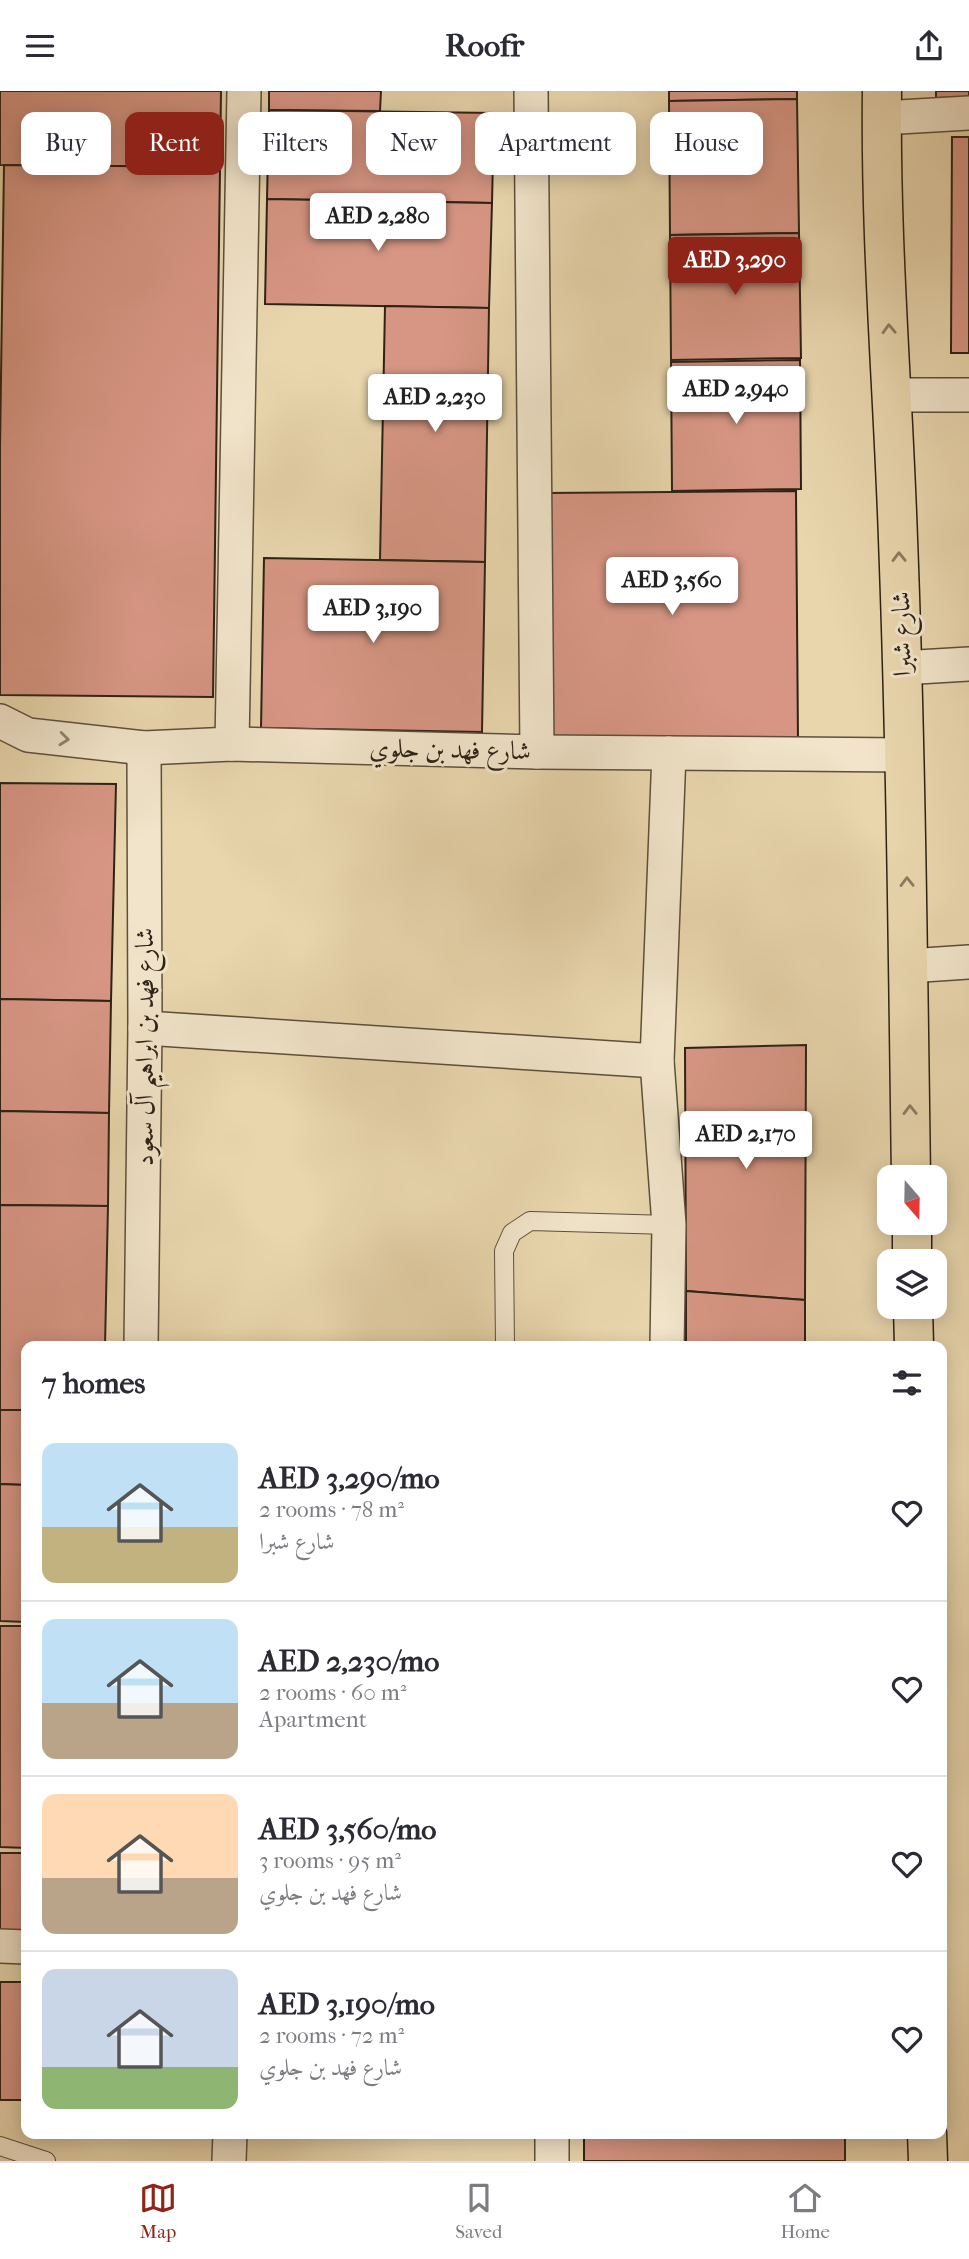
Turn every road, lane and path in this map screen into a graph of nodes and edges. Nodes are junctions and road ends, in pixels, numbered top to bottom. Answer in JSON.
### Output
{"nodes":[{"id":1,"x":244,"y":91,"type":"edge"},
{"id":2,"x":531,"y":91,"type":"edge"},
{"id":3,"x":882,"y":104,"type":"edge"},
{"id":4,"x":969,"y":113,"type":"edge"},
{"id":5,"x":891,"y":395,"type":"junction"},
{"id":6,"x":969,"y":395,"type":"edge"},
{"id":7,"x":969,"y":664,"type":"edge"},
{"id":8,"x":901,"y":668,"type":"junction"},
{"id":9,"x":0,"y":721,"type":"edge"},
{"id":10,"x":232,"y":744,"type":"junction"},
{"id":11,"x":144,"y":748,"type":"junction"},
{"id":12,"x":537,"y":752,"type":"junction"},
{"id":13,"x":669,"y":753,"type":"junction"},
{"id":14,"x":905,"y":755,"type":"junction"},
{"id":15,"x":969,"y":962,"type":"edge"},
{"id":16,"x":908,"y":966,"type":"junction"},
{"id":17,"x":145,"y":1028,"type":"junction"},
{"id":18,"x":657,"y":1061,"type":"junction"},
{"id":19,"x":911,"y":1165,"type":"edge"},
{"id":20,"x":669,"y":1226,"type":"junction"},
{"id":21,"x":913,"y":1319,"type":"edge"},
{"id":22,"x":141,"y":1341,"type":"edge"},
{"id":23,"x":505,"y":1341,"type":"edge"},
{"id":24,"x":667,"y":1341,"type":"edge"},
{"id":25,"x":914,"y":1341,"type":"edge"},
{"id":26,"x":0,"y":1946,"type":"edge"},
{"id":27,"x":21,"y":1947,"type":"edge"},
{"id":28,"x":230,"y":2139,"type":"edge"},
{"id":29,"x":552,"y":2139,"type":"edge"},
{"id":30,"x":927,"y":2139,"type":"edge"},
{"id":31,"x":0,"y":2145,"type":"edge"},
{"id":32,"x":46,"y":2161,"type":"edge"},
{"id":33,"x":229,"y":2161,"type":"edge"},
{"id":34,"x":552,"y":2161,"type":"edge"},
{"id":35,"x":928,"y":2161,"type":"edge"}],
"edges":[{"from":1,"to":10,"type":"street"},
{"from":2,"to":12,"type":"street"},
{"from":3,"to":4,"type":"street"},
{"from":5,"to":3,"type":"main road","name":"شارع شبرا","one_way":true},
{"from":5,"to":6,"type":"street"},
{"from":8,"to":5,"type":"main road","name":"شارع شبرا","one_way":true},
{"from":7,"to":8,"type":"street"},
{"from":8,"to":14,"type":"main road","name":"شارع شبرا"},
{"from":9,"to":11,"type":"street","name":"شارع فهد بن جلوي","one_way":true},
{"from":10,"to":11,"type":"street","name":"شارع فهد بن جلوي"},
{"from":10,"to":12,"type":"street","name":"شارع فهد بن جلوي"},
{"from":11,"to":17,"type":"street","name":"شارع فهد بن ابراهيم آل سعود"},
{"from":12,"to":13,"type":"street","name":"شارع فهد بن جلوي"},
{"from":13,"to":14,"type":"street","name":"شارع فهد بن جلوي"},
{"from":13,"to":18,"type":"street"},
{"from":16,"to":14,"type":"main road","name":"شارع شبرا","one_way":true},
{"from":15,"to":16,"type":"street"},
{"from":19,"to":16,"type":"main road","name":"شارع شبرا","one_way":true},
{"from":17,"to":18,"type":"street"},
{"from":17,"to":22,"type":"street","name":"شارع فهد بن ابراهيم آل سعود"},
{"from":18,"to":20,"type":"street"},
{"from":20,"to":23,"type":"lane"},
{"from":20,"to":24,"type":"street"},
{"from":21,"to":25,"type":"main road"},
{"from":26,"to":27,"type":"street"},
{"from":28,"to":33,"type":"street"},
{"from":29,"to":34,"type":"street"},
{"from":30,"to":35,"type":"main road"},
{"from":31,"to":32,"type":"lane"}]}
